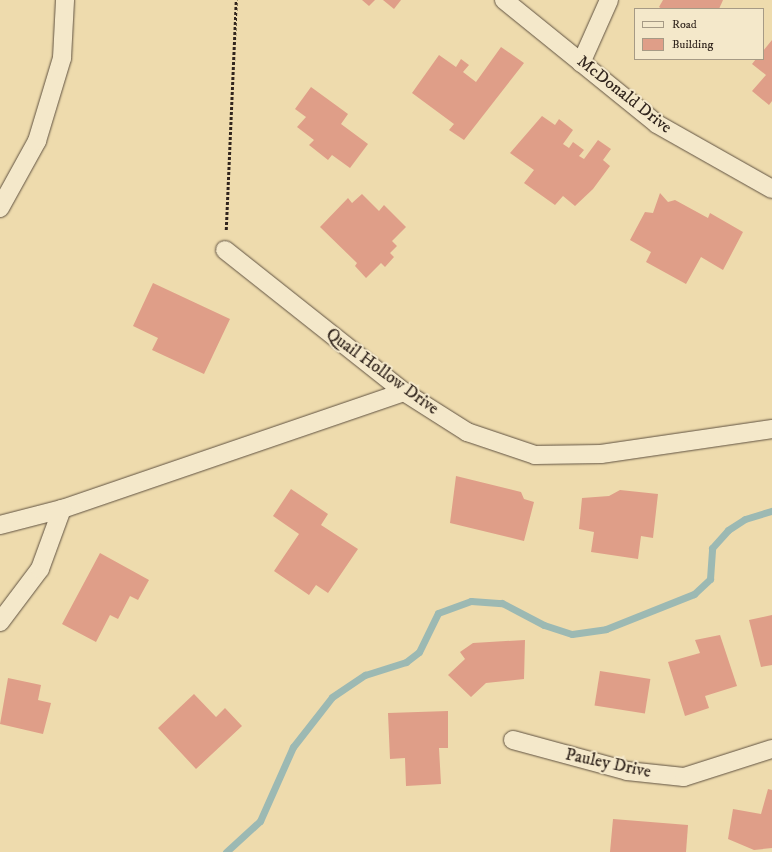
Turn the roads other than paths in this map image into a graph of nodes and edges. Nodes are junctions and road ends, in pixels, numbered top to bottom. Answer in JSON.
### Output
{"nodes":[{"id":1,"x":65,"y":0,"type":"edge"},
{"id":2,"x":504,"y":0,"type":"edge"},
{"id":3,"x":609,"y":0,"type":"edge"},
{"id":4,"x":581,"y":63,"type":"junction"},
{"id":5,"x":772,"y":189,"type":"edge"},
{"id":6,"x":0,"y":208,"type":"edge"},
{"id":7,"x":225,"y":250,"type":"road end"},
{"id":8,"x":404,"y":392,"type":"junction"},
{"id":9,"x":772,"y":429,"type":"edge"},
{"id":10,"x":62,"y":509,"type":"junction"},
{"id":11,"x":0,"y":525,"type":"edge"},
{"id":12,"x":0,"y":622,"type":"edge"},
{"id":13,"x":513,"y":740,"type":"dead end"},
{"id":14,"x":772,"y":749,"type":"edge"}],
"edges":[{"from":1,"to":6,"type":"street"},
{"from":2,"to":4,"type":"street","name":"McDonald Drive"},
{"from":3,"to":4,"type":"street"},
{"from":4,"to":5,"type":"street","name":"McDonald Drive"},
{"from":7,"to":8,"type":"street","name":"Quail Hollow Drive"},
{"from":8,"to":9,"type":"street","name":"Quail Hollow Drive"},
{"from":8,"to":10,"type":"street"},
{"from":10,"to":11,"type":"street"},
{"from":10,"to":12,"type":"street"},
{"from":13,"to":14,"type":"street","name":"Pauley Drive"}]}
